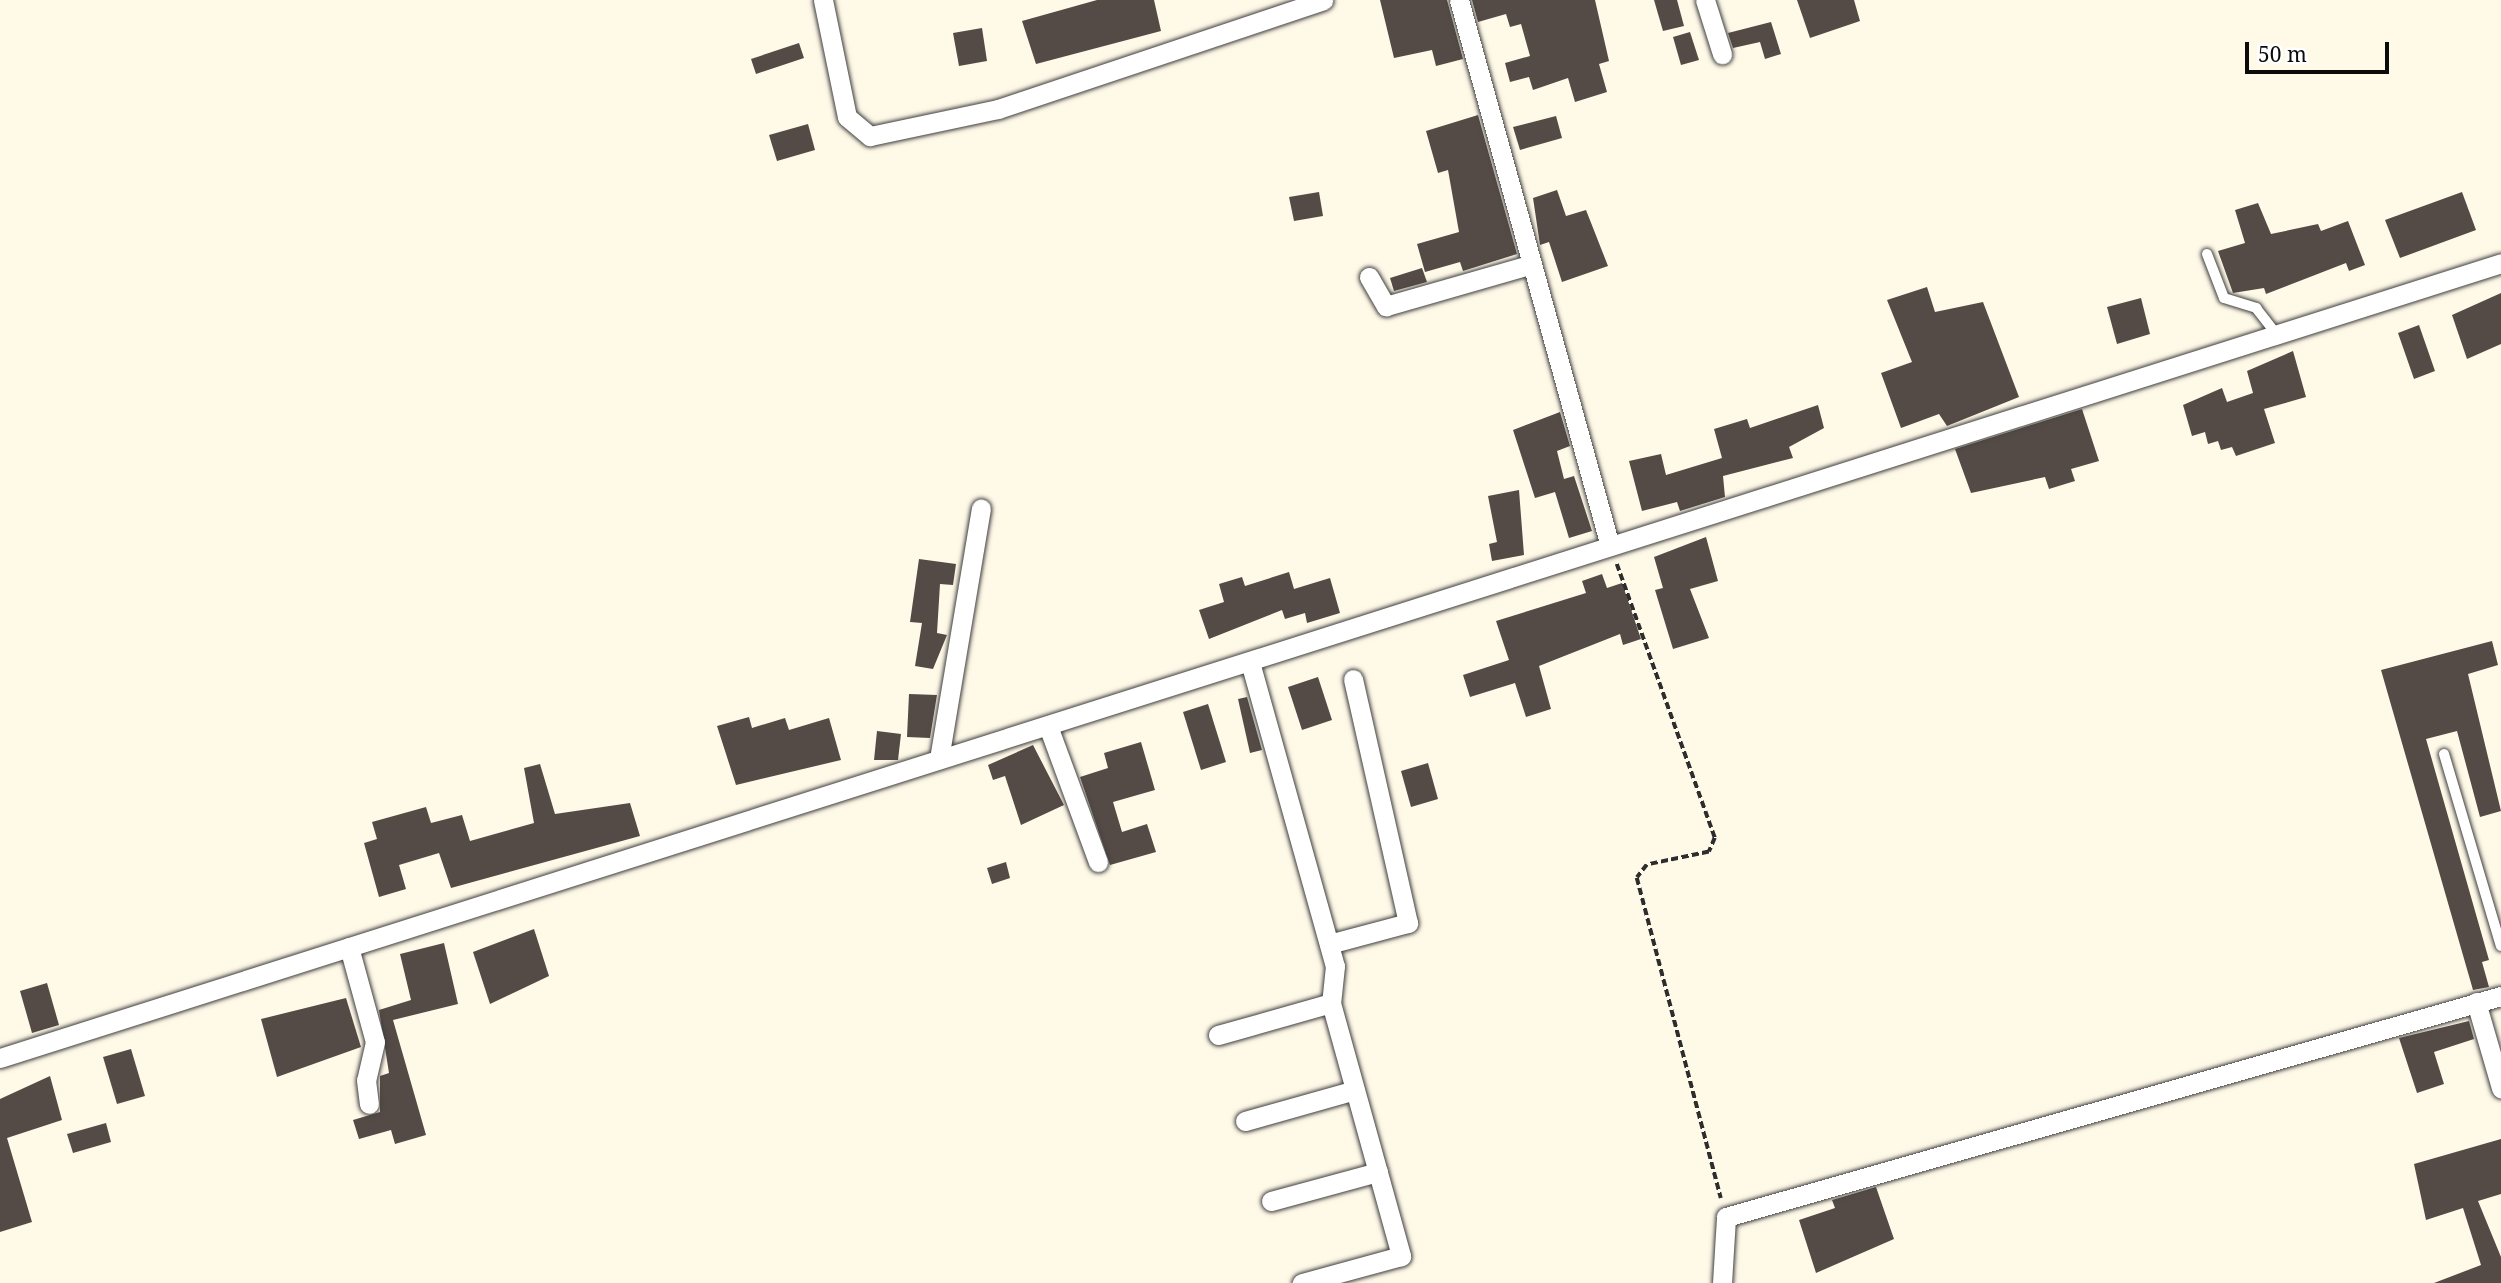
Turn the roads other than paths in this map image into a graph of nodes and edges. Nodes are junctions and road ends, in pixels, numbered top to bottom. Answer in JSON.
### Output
{"nodes":[{"id":1,"x":822,"y":0,"type":"edge"},
{"id":2,"x":1323,"y":0,"type":"edge"},
{"id":3,"x":1459,"y":0,"type":"edge"},
{"id":4,"x":1705,"y":0,"type":"edge"},
{"id":5,"x":1722,"y":54,"type":"dead end"},
{"id":6,"x":2207,"y":254,"type":"dead end"},
{"id":7,"x":2501,"y":263,"type":"edge"},
{"id":8,"x":1532,"y":264,"type":"junction"},
{"id":9,"x":1369,"y":277,"type":"dead end"},
{"id":10,"x":2277,"y":335,"type":"junction"},
{"id":11,"x":981,"y":508,"type":"dead end"},
{"id":12,"x":1611,"y":546,"type":"junction"},
{"id":13,"x":1250,"y":662,"type":"junction"},
{"id":14,"x":1353,"y":679,"type":"dead end"},
{"id":15,"x":1048,"y":726,"type":"junction"},
{"id":16,"x":2444,"y":754,"type":"dead end"},
{"id":17,"x":939,"y":759,"type":"junction"},
{"id":18,"x":1098,"y":862,"type":"dead end"},
{"id":19,"x":1329,"y":944,"type":"junction"},
{"id":20,"x":2501,"y":946,"type":"edge"},
{"id":21,"x":349,"y":947,"type":"junction"},
{"id":22,"x":2501,"y":996,"type":"edge"},
{"id":23,"x":2476,"y":1002,"type":"junction"},
{"id":24,"x":1331,"y":1003,"type":"junction"},
{"id":25,"x":1219,"y":1035,"type":"dead end"},
{"id":26,"x":0,"y":1058,"type":"edge"},
{"id":27,"x":2501,"y":1088,"type":"edge"},
{"id":28,"x":1355,"y":1090,"type":"junction"},
{"id":29,"x":369,"y":1104,"type":"dead end"},
{"id":30,"x":1245,"y":1121,"type":"dead end"},
{"id":31,"x":1378,"y":1172,"type":"junction"},
{"id":32,"x":1271,"y":1201,"type":"dead end"},
{"id":33,"x":1302,"y":1283,"type":"edge"},
{"id":34,"x":1722,"y":1283,"type":"edge"}],
"edges":[{"from":1,"to":2,"type":"street"},
{"from":3,"to":8,"type":"street"},
{"from":4,"to":5,"type":"street"},
{"from":6,"to":10,"type":"lane"},
{"from":7,"to":10,"type":"street"},
{"from":8,"to":9,"type":"street"},
{"from":8,"to":12,"type":"street"},
{"from":10,"to":12,"type":"street"},
{"from":11,"to":17,"type":"street"},
{"from":12,"to":13,"type":"street"},
{"from":13,"to":15,"type":"street"},
{"from":13,"to":19,"type":"street"},
{"from":14,"to":19,"type":"street"},
{"from":15,"to":17,"type":"street"},
{"from":15,"to":18,"type":"street"},
{"from":16,"to":20,"type":"lane"},
{"from":17,"to":21,"type":"street"},
{"from":19,"to":24,"type":"street"},
{"from":21,"to":26,"type":"street"},
{"from":21,"to":29,"type":"street"},
{"from":22,"to":23,"type":"street"},
{"from":23,"to":27,"type":"street"},
{"from":23,"to":34,"type":"street"},
{"from":24,"to":25,"type":"street"},
{"from":24,"to":28,"type":"street"},
{"from":28,"to":30,"type":"street"},
{"from":28,"to":31,"type":"street"},
{"from":31,"to":32,"type":"street"},
{"from":31,"to":33,"type":"street"}]}
